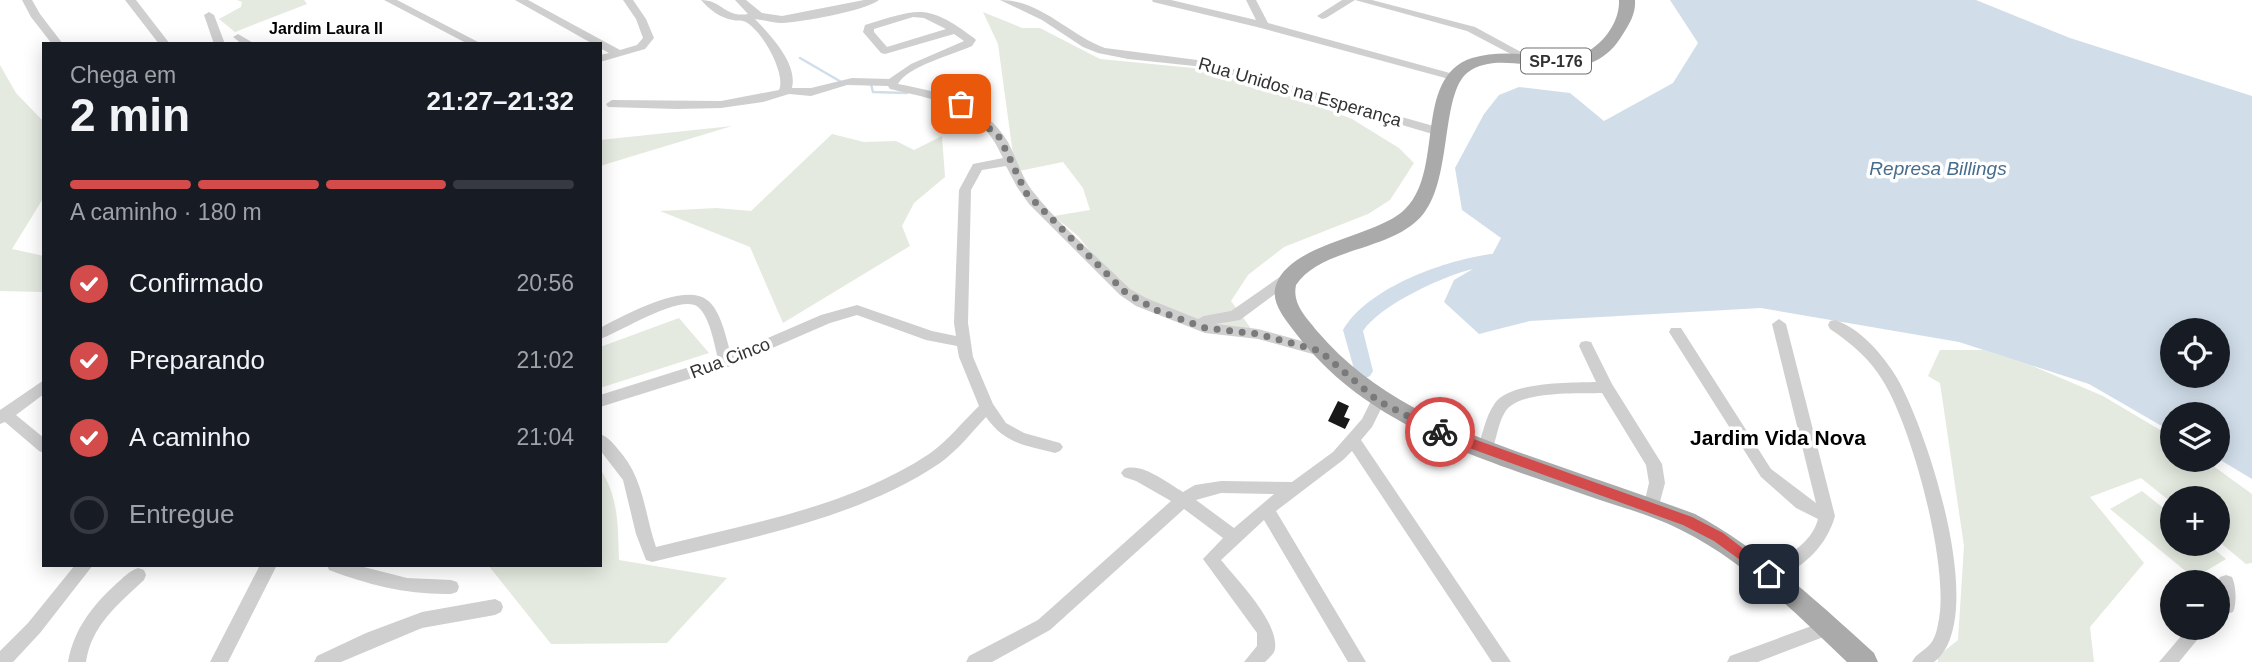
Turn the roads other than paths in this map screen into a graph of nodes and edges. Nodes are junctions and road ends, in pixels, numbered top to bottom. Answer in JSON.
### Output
{"nodes":[{"id":1,"x":130,"y":0,"type":"edge"},
{"id":2,"x":389,"y":0,"type":"edge"},
{"id":3,"x":520,"y":0,"type":"edge"},
{"id":4,"x":628,"y":0,"type":"edge"},
{"id":5,"x":706,"y":0,"type":"edge"},
{"id":6,"x":740,"y":0,"type":"edge"},
{"id":7,"x":822,"y":0,"type":"edge"},
{"id":8,"x":874,"y":0,"type":"edge"},
{"id":9,"x":1006,"y":0,"type":"edge"},
{"id":10,"x":1251,"y":0,"type":"edge"},
{"id":11,"x":1350,"y":0,"type":"edge"},
{"id":12,"x":1360,"y":0,"type":"edge"},
{"id":13,"x":1627,"y":0,"type":"edge"},
{"id":14,"x":31,"y":1,"type":"edge"},
{"id":15,"x":1163,"y":1,"type":"edge"},
{"id":16,"x":828,"y":12,"type":"junction"},
{"id":17,"x":209,"y":15,"type":"dead end"},
{"id":18,"x":752,"y":16,"type":"junction"},
{"id":19,"x":1322,"y":16,"type":"dead end"},
{"id":20,"x":1264,"y":25,"type":"junction"},
{"id":21,"x":954,"y":30,"type":"junction"},
{"id":22,"x":238,"y":37,"type":"dead end"},
{"id":23,"x":57,"y":42,"type":"edge"},
{"id":24,"x":163,"y":42,"type":"edge"},
{"id":25,"x":219,"y":42,"type":"edge"},
{"id":26,"x":247,"y":42,"type":"edge"},
{"id":27,"x":473,"y":42,"type":"edge"},
{"id":28,"x":586,"y":42,"type":"edge"},
{"id":29,"x":641,"y":47,"type":"junction"},
{"id":30,"x":610,"y":57,"type":"edge"},
{"id":31,"x":646,"y":60,"type":"dead end"},
{"id":32,"x":1528,"y":60,"type":"junction"},
{"id":33,"x":1453,"y":77,"type":"junction"},
{"id":34,"x":892,"y":83,"type":"junction"},
{"id":35,"x":786,"y":91,"type":"junction"},
{"id":36,"x":612,"y":104,"type":"dead end"},
{"id":37,"x":1440,"y":132,"type":"junction"},
{"id":38,"x":1009,"y":161,"type":"junction"},
{"id":39,"x":1290,"y":276,"type":"junction"},
{"id":40,"x":1189,"y":322,"type":"junction"},
{"id":41,"x":1779,"y":324,"type":"dead end"},
{"id":42,"x":1836,"y":325,"type":"dead end"},
{"id":43,"x":1676,"y":332,"type":"dead end"},
{"id":44,"x":602,"y":333,"type":"edge"},
{"id":45,"x":962,"y":342,"type":"junction"},
{"id":46,"x":1586,"y":346,"type":"dead end"},
{"id":47,"x":1320,"y":351,"type":"junction"},
{"id":48,"x":726,"y":362,"type":"junction"},
{"id":49,"x":42,"y":387,"type":"edge"},
{"id":50,"x":1606,"y":387,"type":"junction"},
{"id":51,"x":602,"y":400,"type":"edge"},
{"id":52,"x":1378,"y":401,"type":"junction"},
{"id":53,"x":987,"y":407,"type":"junction"},
{"id":54,"x":3,"y":416,"type":"edge"},
{"id":55,"x":1353,"y":440,"type":"junction"},
{"id":56,"x":602,"y":442,"type":"edge"},
{"id":57,"x":42,"y":445,"type":"edge"},
{"id":58,"x":1055,"y":447,"type":"dead end"},
{"id":59,"x":1485,"y":450,"type":"junction"},
{"id":60,"x":1129,"y":473,"type":"dead end"},
{"id":61,"x":1294,"y":488,"type":"junction"},
{"id":62,"x":1185,"y":501,"type":"junction"},
{"id":63,"x":1651,"y":508,"type":"junction"},
{"id":64,"x":1266,"y":509,"type":"junction"},
{"id":65,"x":1827,"y":516,"type":"junction"},
{"id":66,"x":1235,"y":538,"type":"junction"},
{"id":67,"x":83,"y":567,"type":"edge"},
{"id":68,"x":268,"y":567,"type":"edge"},
{"id":69,"x":340,"y":567,"type":"edge"},
{"id":70,"x":1769,"y":574,"type":"junction"},
{"id":71,"x":138,"y":575,"type":"dead end"},
{"id":72,"x":451,"y":587,"type":"dead end"},
{"id":73,"x":495,"y":607,"type":"dead end"},
{"id":74,"x":1828,"y":628,"type":"junction"},
{"id":75,"x":2188,"y":640,"type":"edge"},
{"id":76,"x":4,"y":654,"type":"edge"},
{"id":77,"x":77,"y":662,"type":"edge"},
{"id":78,"x":219,"y":662,"type":"edge"},
{"id":79,"x":323,"y":662,"type":"edge"},
{"id":80,"x":975,"y":662,"type":"edge"},
{"id":81,"x":1253,"y":662,"type":"edge"},
{"id":82,"x":1357,"y":662,"type":"edge"},
{"id":83,"x":1502,"y":662,"type":"edge"},
{"id":84,"x":1736,"y":662,"type":"edge"},
{"id":85,"x":1865,"y":662,"type":"edge"},
{"id":86,"x":1922,"y":662,"type":"edge"},
{"id":87,"x":2168,"y":662,"type":"edge"}],
"edges":[{"from":1,"to":24,"type":"street"},
{"from":2,"to":27,"type":"street"},
{"from":3,"to":28,"type":"street"},
{"from":4,"to":29,"type":"street"},
{"from":5,"to":18,"type":"street"},
{"from":6,"to":18,"type":"street"},
{"from":7,"to":16,"type":"street"},
{"from":8,"to":16,"type":"street"},
{"from":9,"to":37,"type":"street","name":"Rua Unidos na Esperança"},
{"from":10,"to":20,"type":"street"},
{"from":11,"to":19,"type":"street"},
{"from":12,"to":32,"type":"street"},
{"from":13,"to":32,"type":"main road","number":"SP-176"},
{"from":14,"to":23,"type":"street"},
{"from":15,"to":20,"type":"street"},
{"from":16,"to":18,"type":"street"},
{"from":17,"to":25,"type":"street"},
{"from":18,"to":35,"type":"street"},
{"from":20,"to":33,"type":"street"},
{"from":21,"to":21,"type":"street"},
{"from":21,"to":34,"type":"street"},
{"from":22,"to":26,"type":"street"},
{"from":29,"to":30,"type":"street"},
{"from":29,"to":31,"type":"street"},
{"from":32,"to":33,"type":"main road","number":"SP-176"},
{"from":33,"to":37,"type":"main road"},
{"from":34,"to":35,"type":"street"},
{"from":34,"to":38,"type":"street"},
{"from":35,"to":36,"type":"street"},
{"from":37,"to":39,"type":"main road"},
{"from":38,"to":40,"type":"street"},
{"from":38,"to":45,"type":"street"},
{"from":39,"to":40,"type":"street"},
{"from":39,"to":47,"type":"main road"},
{"from":40,"to":47,"type":"street"},
{"from":41,"to":65,"type":"street"},
{"from":42,"to":86,"type":"street"},
{"from":43,"to":65,"type":"street"},
{"from":44,"to":48,"type":"street"},
{"from":45,"to":48,"type":"street","name":"Rua Cinco"},
{"from":45,"to":53,"type":"street"},
{"from":46,"to":50,"type":"street"},
{"from":47,"to":52,"type":"main road"},
{"from":48,"to":51,"type":"street","name":"Rua Cinco"},
{"from":49,"to":54,"type":"street"},
{"from":50,"to":59,"type":"street"},
{"from":50,"to":63,"type":"street"},
{"from":52,"to":55,"type":"street"},
{"from":52,"to":59,"type":"main road"},
{"from":53,"to":56,"type":"street"},
{"from":53,"to":58,"type":"street"},
{"from":54,"to":57,"type":"street"},
{"from":55,"to":61,"type":"street"},
{"from":55,"to":83,"type":"street"},
{"from":59,"to":63,"type":"main road"},
{"from":60,"to":62,"type":"street"},
{"from":61,"to":62,"type":"street"},
{"from":61,"to":64,"type":"street"},
{"from":62,"to":66,"type":"street"},
{"from":62,"to":80,"type":"street"},
{"from":63,"to":70,"type":"main road"},
{"from":64,"to":66,"type":"street"},
{"from":64,"to":82,"type":"street"},
{"from":65,"to":70,"type":"street"},
{"from":66,"to":81,"type":"street"},
{"from":67,"to":76,"type":"street"},
{"from":68,"to":78,"type":"street"},
{"from":69,"to":72,"type":"street"},
{"from":70,"to":74,"type":"main road"},
{"from":71,"to":77,"type":"street"},
{"from":73,"to":79,"type":"street"},
{"from":74,"to":84,"type":"street"},
{"from":74,"to":85,"type":"main road"},
{"from":75,"to":87,"type":"street"}]}
